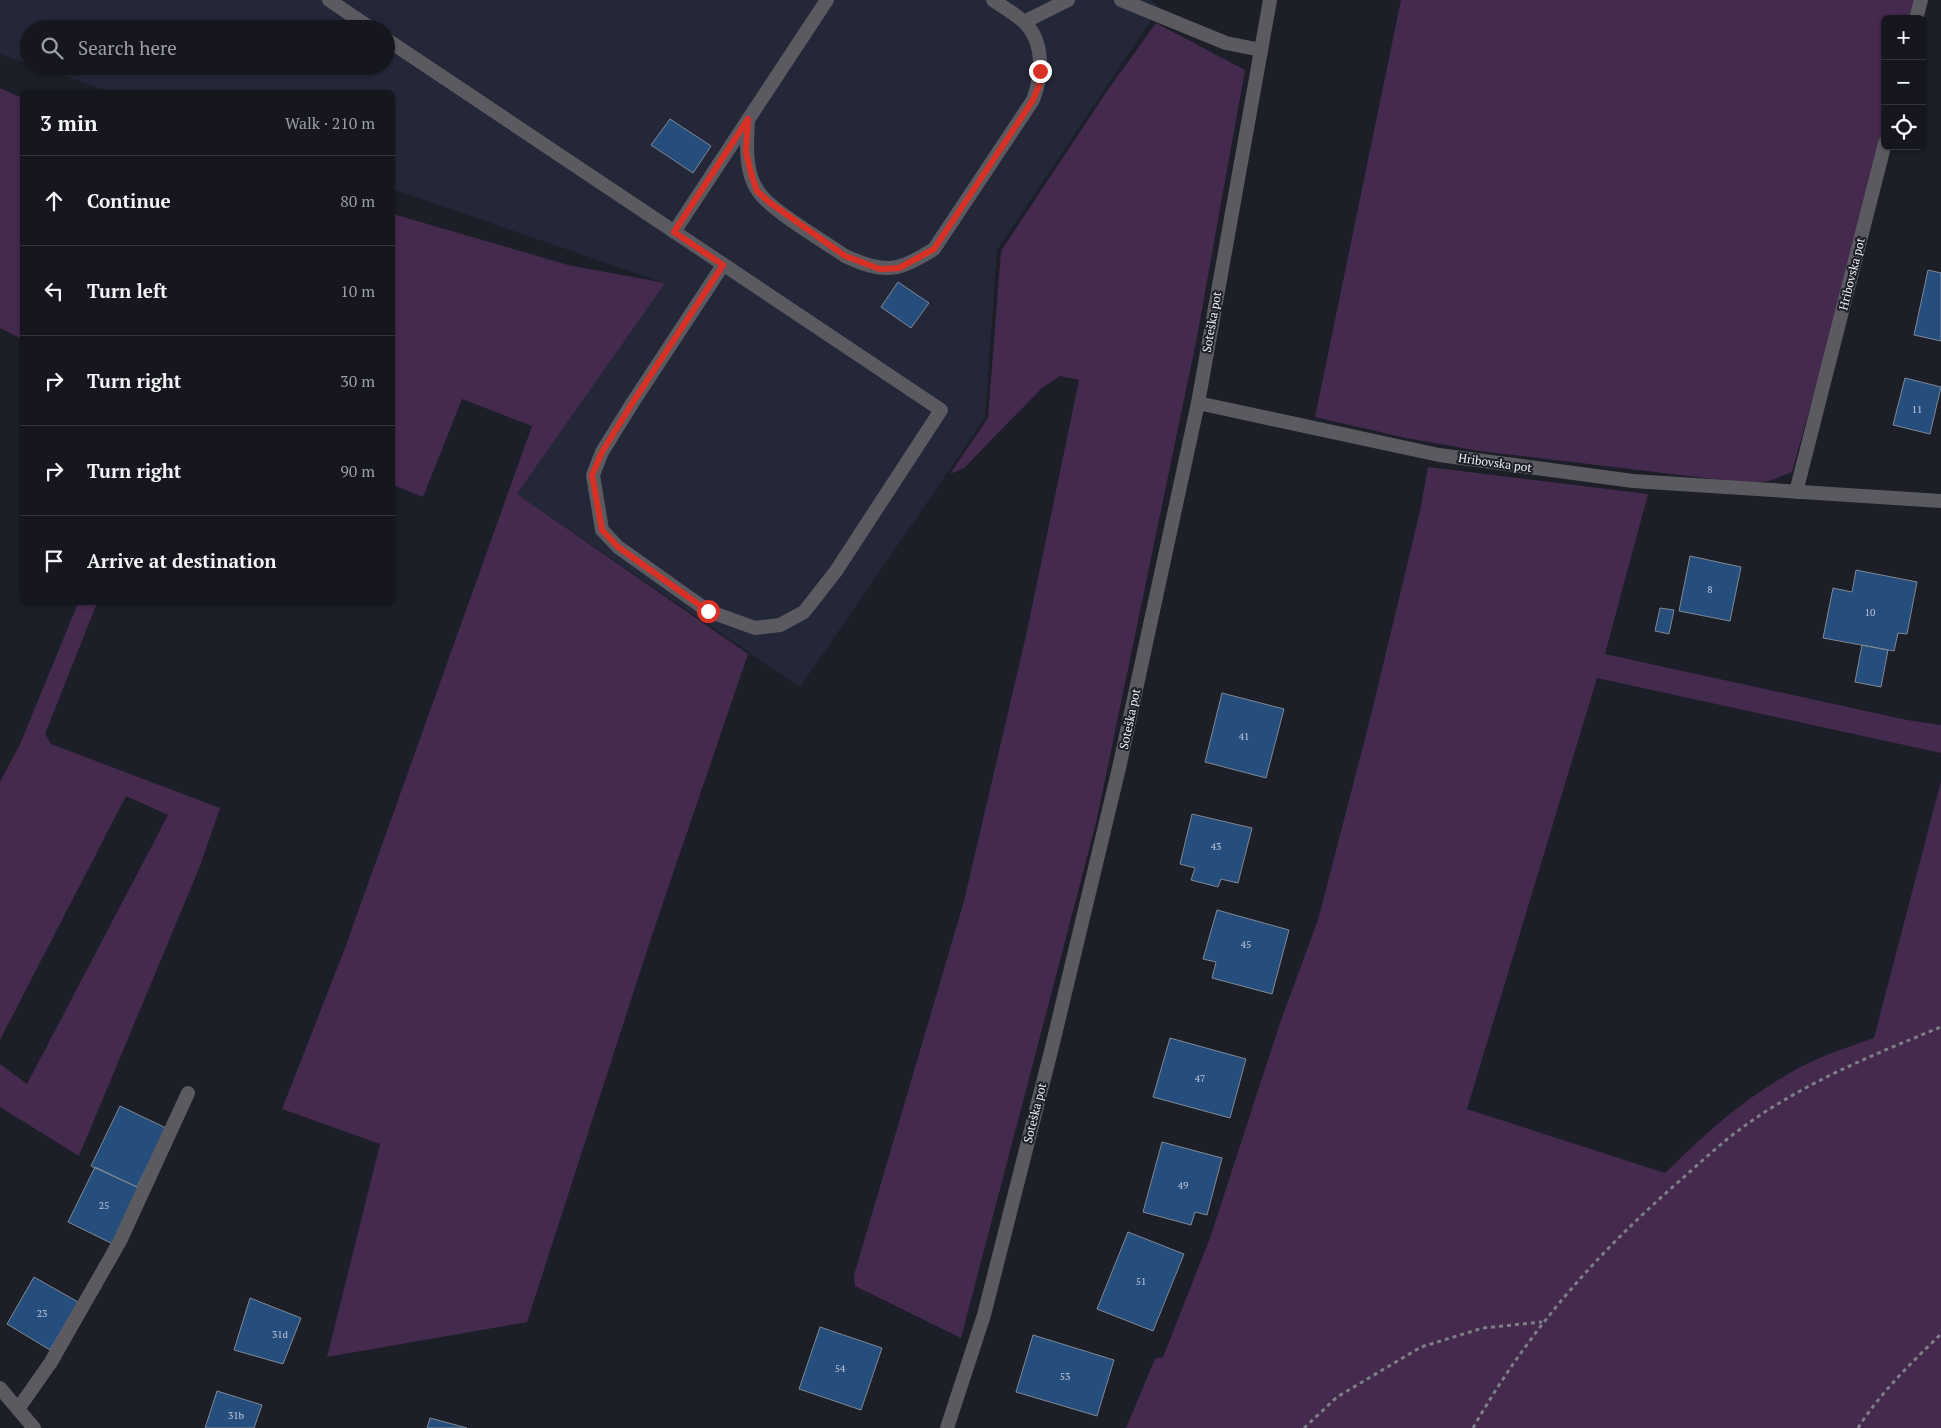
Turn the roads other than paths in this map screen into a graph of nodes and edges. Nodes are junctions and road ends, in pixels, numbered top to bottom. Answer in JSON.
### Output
{"nodes":[{"id":1,"x":329,"y":0,"type":"edge"},
{"id":2,"x":993,"y":0,"type":"edge"},
{"id":3,"x":1068,"y":0,"type":"edge"},
{"id":4,"x":1122,"y":0,"type":"edge"},
{"id":5,"x":1270,"y":0,"type":"edge"},
{"id":6,"x":1921,"y":0,"type":"edge"},
{"id":7,"x":825,"y":1,"type":"edge"},
{"id":8,"x":1917,"y":15,"type":"edge"},
{"id":9,"x":359,"y":20,"type":"edge"},
{"id":10,"x":1024,"y":22,"type":"junction"},
{"id":11,"x":395,"y":45,"type":"edge"},
{"id":12,"x":1261,"y":50,"type":"junction"},
{"id":13,"x":748,"y":119,"type":"junction"},
{"id":14,"x":1883,"y":150,"type":"edge"},
{"id":15,"x":674,"y":232,"type":"junction"},
{"id":16,"x":723,"y":265,"type":"junction"},
{"id":17,"x":1198,"y":403,"type":"junction"},
{"id":18,"x":1796,"y":492,"type":"junction"},
{"id":19,"x":1941,"y":501,"type":"edge"},
{"id":20,"x":188,"y":1093,"type":"dead end"},
{"id":21,"x":0,"y":1388,"type":"edge"},
{"id":22,"x":18,"y":1408,"type":"junction"},
{"id":23,"x":34,"y":1428,"type":"edge"},
{"id":24,"x":947,"y":1428,"type":"edge"}],
"edges":[{"from":1,"to":9,"type":"street"},
{"from":2,"to":10,"type":"street"},
{"from":3,"to":10,"type":"street"},
{"from":4,"to":12,"type":"street"},
{"from":5,"to":12,"type":"street","name":"Soteška pot"},
{"from":6,"to":8,"type":"street"},
{"from":7,"to":13,"type":"street"},
{"from":10,"to":13,"type":"street"},
{"from":11,"to":15,"type":"street"},
{"from":12,"to":17,"type":"street","name":"Soteška pot"},
{"from":13,"to":15,"type":"street"},
{"from":14,"to":18,"type":"street","name":"Hribovska pot"},
{"from":15,"to":16,"type":"street"},
{"from":16,"to":16,"type":"street"},
{"from":17,"to":18,"type":"street","name":"Hribovska pot"},
{"from":17,"to":24,"type":"street","name":"Soteška pot"},
{"from":18,"to":19,"type":"street","name":"Hribovska pot"},
{"from":20,"to":22,"type":"street"},
{"from":21,"to":22,"type":"street"},
{"from":22,"to":23,"type":"street"}]}
